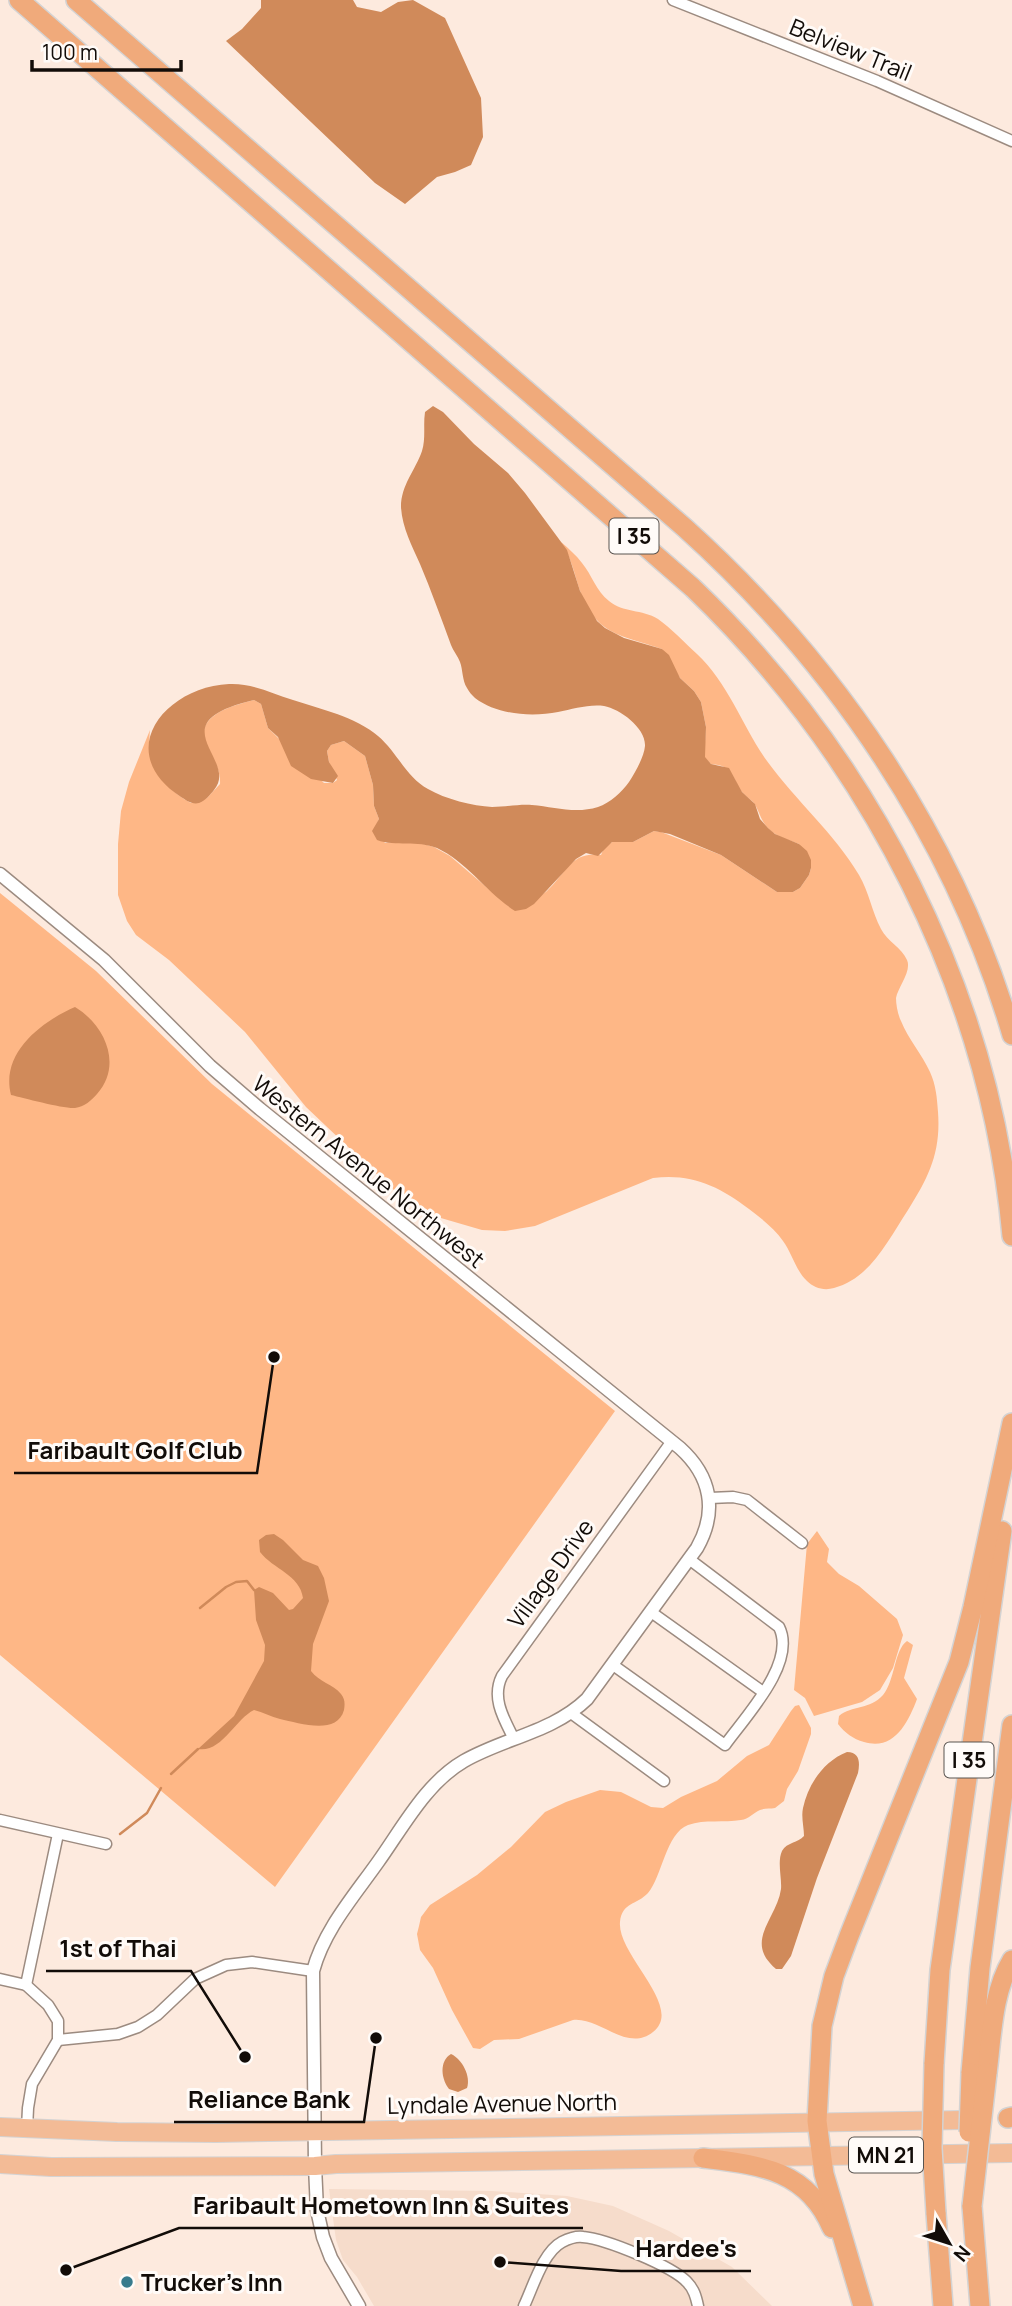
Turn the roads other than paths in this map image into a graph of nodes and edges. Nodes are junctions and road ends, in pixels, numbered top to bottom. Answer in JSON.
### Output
{"nodes":[{"id":1,"x":19,"y":0,"type":"edge"},
{"id":2,"x":76,"y":0,"type":"edge"},
{"id":3,"x":673,"y":0,"type":"edge"},
{"id":4,"x":1012,"y":141,"type":"edge"},
{"id":5,"x":0,"y":874,"type":"edge"},
{"id":6,"x":1012,"y":1035,"type":"edge"},
{"id":7,"x":1012,"y":1236,"type":"edge"},
{"id":8,"x":1012,"y":1423,"type":"edge"},
{"id":9,"x":672,"y":1441,"type":"junction"},
{"id":10,"x":1012,"y":1457,"type":"edge"},
{"id":11,"x":710,"y":1498,"type":"junction"},
{"id":12,"x":802,"y":1543,"type":"dead end"},
{"id":13,"x":689,"y":1559,"type":"junction"},
{"id":14,"x":651,"y":1612,"type":"junction"},
{"id":15,"x":613,"y":1665,"type":"junction"},
{"id":16,"x":763,"y":1692,"type":"junction"},
{"id":17,"x":571,"y":1713,"type":"junction"},
{"id":18,"x":1012,"y":1725,"type":"edge"},
{"id":19,"x":514,"y":1739,"type":"junction"},
{"id":20,"x":664,"y":1781,"type":"dead end"},
{"id":21,"x":0,"y":1820,"type":"edge"},
{"id":22,"x":58,"y":1834,"type":"junction"},
{"id":23,"x":106,"y":1844,"type":"dead end"},
{"id":24,"x":1012,"y":1960,"type":"edge"},
{"id":25,"x":313,"y":1971,"type":"junction"},
{"id":26,"x":0,"y":1979,"type":"edge"},
{"id":27,"x":26,"y":1985,"type":"junction"},
{"id":28,"x":58,"y":2040,"type":"junction"},
{"id":29,"x":979,"y":2073,"type":"junction"},
{"id":30,"x":962,"y":2120,"type":"dead end"},
{"id":31,"x":817,"y":2121,"type":"junction"},
{"id":32,"x":0,"y":2127,"type":"edge"},
{"id":33,"x":27,"y":2129,"type":"junction"},
{"id":34,"x":314,"y":2130,"type":"junction"},
{"id":35,"x":1012,"y":2153,"type":"edge"},
{"id":36,"x":821,"y":2156,"type":"junction"},
{"id":37,"x":703,"y":2158,"type":"junction"},
{"id":38,"x":0,"y":2164,"type":"edge"},
{"id":39,"x":315,"y":2166,"type":"junction"},
{"id":40,"x":359,"y":2306,"type":"edge"},
{"id":41,"x":524,"y":2306,"type":"edge"},
{"id":42,"x":698,"y":2306,"type":"edge"},
{"id":43,"x":863,"y":2306,"type":"edge"},
{"id":44,"x":943,"y":2306,"type":"edge"},
{"id":45,"x":980,"y":2306,"type":"edge"}],
"edges":[{"from":1,"to":7,"type":"highway","number":"I 35"},
{"from":2,"to":6,"type":"highway","number":"I 35"},
{"from":3,"to":4,"type":"street","name":"Belview Trail"},
{"from":5,"to":9,"type":"street","name":"Western Avenue Northwest"},
{"from":8,"to":31,"type":"highway"},
{"from":9,"to":11,"type":"street","name":"Western Avenue Northwest"},
{"from":9,"to":19,"type":"street","name":"Village Drive"},
{"from":10,"to":44,"type":"highway","number":"I 35","bridge":true},
{"from":11,"to":12,"type":"street"},
{"from":11,"to":13,"type":"street"},
{"from":13,"to":14,"type":"street"},
{"from":13,"to":16,"type":"street"},
{"from":14,"to":15,"type":"street"},
{"from":14,"to":16,"type":"street"},
{"from":15,"to":16,"type":"street"},
{"from":15,"to":17,"type":"street"},
{"from":17,"to":19,"type":"street"},
{"from":17,"to":20,"type":"street"},
{"from":18,"to":29,"type":"highway","number":"I 35"},
{"from":19,"to":25,"type":"street"},
{"from":21,"to":22,"type":"street"},
{"from":22,"to":23,"type":"street"},
{"from":22,"to":27,"type":"street"},
{"from":24,"to":29,"type":"highway"},
{"from":25,"to":28,"type":"street"},
{"from":25,"to":34,"type":"street"},
{"from":26,"to":27,"type":"street"},
{"from":27,"to":28,"type":"street"},
{"from":28,"to":33,"type":"street"},
{"from":29,"to":45,"type":"highway","number":"I 35","bridge":true},
{"from":30,"to":31,"type":"highway","name":"Lyndale Avenue North"},
{"from":31,"to":34,"type":"highway","name":"Lyndale Avenue North"},
{"from":31,"to":36,"type":"highway"},
{"from":32,"to":33,"type":"highway","name":"Lyndale Avenue North"},
{"from":33,"to":34,"type":"highway","name":"Lyndale Avenue North"},
{"from":34,"to":39,"type":"street"},
{"from":35,"to":36,"type":"highway","number":"MN 21"},
{"from":36,"to":37,"type":"highway","number":"MN 21"},
{"from":36,"to":43,"type":"highway"},
{"from":37,"to":39,"type":"highway"},
{"from":37,"to":43,"type":"highway"},
{"from":38,"to":39,"type":"highway"},
{"from":39,"to":40,"type":"street"},
{"from":41,"to":42,"type":"street"}]}
